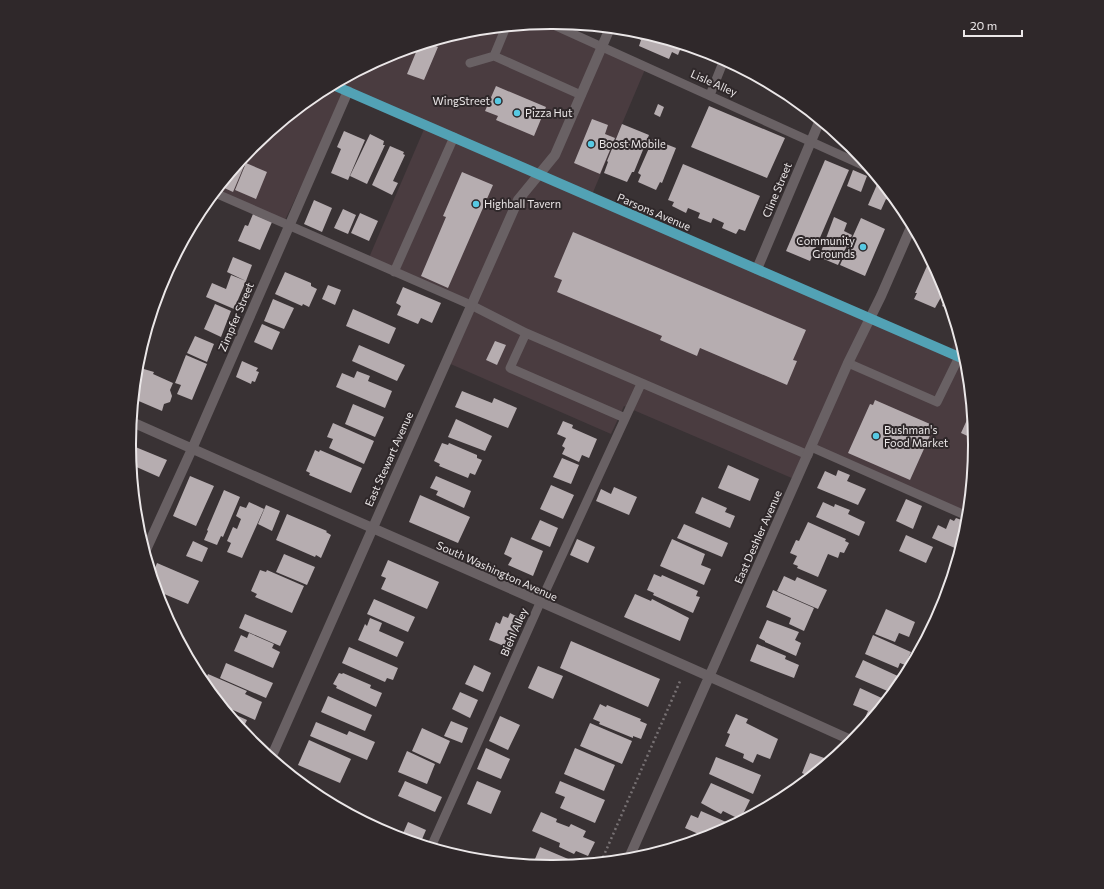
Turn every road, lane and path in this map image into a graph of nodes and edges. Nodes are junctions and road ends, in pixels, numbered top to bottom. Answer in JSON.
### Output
{"nodes":[{"id":1,"x":564,"y":29,"type":"edge"},
{"id":2,"x":503,"y":32,"type":"edge"},
{"id":3,"x":608,"y":33,"type":"edge"},
{"id":4,"x":602,"y":46,"type":"junction"},
{"id":5,"x":494,"y":56,"type":"junction"},
{"id":6,"x":470,"y":63,"type":"dead end"},
{"id":7,"x":722,"y":66,"type":"edge"},
{"id":8,"x":340,"y":88,"type":"edge"},
{"id":9,"x":348,"y":91,"type":"junction"},
{"id":10,"x":581,"y":95,"type":"junction"},
{"id":11,"x":710,"y":95,"type":"junction"},
{"id":12,"x":818,"y":125,"type":"edge"},
{"id":13,"x":454,"y":137,"type":"junction"},
{"id":14,"x":811,"y":141,"type":"junction"},
{"id":15,"x":856,"y":162,"type":"edge"},
{"id":16,"x":538,"y":174,"type":"junction"},
{"id":17,"x":220,"y":195,"type":"edge"},
{"id":18,"x":288,"y":226,"type":"junction"},
{"id":19,"x":909,"y":232,"type":"edge"},
{"id":20,"x":757,"y":269,"type":"junction"},
{"id":21,"x":394,"y":272,"type":"junction"},
{"id":22,"x":471,"y":306,"type":"junction"},
{"id":23,"x":869,"y":319,"type":"junction"},
{"id":24,"x":526,"y":333,"type":"junction"},
{"id":25,"x":958,"y":356,"type":"edge"},
{"id":26,"x":960,"y":362,"type":"edge"},
{"id":27,"x":848,"y":363,"type":"junction"},
{"id":28,"x":641,"y":384,"type":"junction"},
{"id":29,"x":625,"y":418,"type":"junction"},
{"id":30,"x":137,"y":424,"type":"edge"},
{"id":31,"x":192,"y":449,"type":"junction"},
{"id":32,"x":809,"y":451,"type":"junction"},
{"id":33,"x":962,"y":513,"type":"edge"},
{"id":34,"x":372,"y":528,"type":"junction"},
{"id":35,"x":149,"y":544,"type":"edge"},
{"id":36,"x":540,"y":603,"type":"junction"},
{"id":37,"x":687,"y":666,"type":"junction"},
{"id":38,"x":710,"y":676,"type":"junction"},
{"id":39,"x":846,"y":738,"type":"edge"},
{"id":40,"x":273,"y":753,"type":"edge"},
{"id":41,"x":433,"y":843,"type":"edge"},
{"id":42,"x":631,"y":852,"type":"edge"},
{"id":43,"x":605,"y":856,"type":"edge"}],
"edges":[{"from":1,"to":4,"type":"lane","name":"Lisle Alley"},
{"from":2,"to":5,"type":"lane"},
{"from":3,"to":4,"type":"street","name":"East Stewart Avenue"},
{"from":4,"to":10,"type":"street","name":"East Stewart Avenue"},
{"from":4,"to":11,"type":"lane","name":"Lisle Alley"},
{"from":5,"to":6,"type":"lane"},
{"from":5,"to":10,"type":"lane"},
{"from":7,"to":11,"type":"lane"},
{"from":8,"to":9,"type":"main road","name":"Parsons Avenue"},
{"from":9,"to":13,"type":"main road","name":"Parsons Avenue"},
{"from":9,"to":18,"type":"street","name":"Zimpfer Street"},
{"from":10,"to":16,"type":"street","name":"East Stewart Avenue"},
{"from":11,"to":14,"type":"lane","name":"Lisle Alley"},
{"from":12,"to":14,"type":"street","name":"Cline Street"},
{"from":13,"to":16,"type":"main road","name":"Parsons Avenue"},
{"from":13,"to":21,"type":"lane"},
{"from":14,"to":15,"type":"lane","name":"Lisle Alley"},
{"from":14,"to":20,"type":"street","name":"Cline Street"},
{"from":16,"to":20,"type":"main road","name":"Parsons Avenue"},
{"from":16,"to":22,"type":"street","name":"East Stewart Avenue"},
{"from":17,"to":18,"type":"lane"},
{"from":18,"to":21,"type":"lane"},
{"from":18,"to":31,"type":"street","name":"Zimpfer Street"},
{"from":19,"to":23,"type":"street","name":"East Deshler Avenue"},
{"from":20,"to":23,"type":"main road","name":"Parsons Avenue"},
{"from":21,"to":22,"type":"lane"},
{"from":22,"to":24,"type":"lane"},
{"from":22,"to":34,"type":"street","name":"East Stewart Avenue"},
{"from":23,"to":25,"type":"main road","name":"Parsons Avenue"},
{"from":23,"to":27,"type":"street","name":"East Deshler Avenue"},
{"from":24,"to":28,"type":"lane"},
{"from":24,"to":29,"type":"lane"},
{"from":26,"to":27,"type":"lane"},
{"from":27,"to":32,"type":"street","name":"East Deshler Avenue"},
{"from":28,"to":29,"type":"lane","name":"Biehl Alley"},
{"from":28,"to":32,"type":"lane"},
{"from":29,"to":36,"type":"lane","name":"Biehl Alley"},
{"from":30,"to":31,"type":"street","name":"South Washington Avenue"},
{"from":31,"to":34,"type":"street","name":"South Washington Avenue"},
{"from":31,"to":35,"type":"street","name":"Zimpfer Street"},
{"from":32,"to":33,"type":"lane"},
{"from":32,"to":38,"type":"street","name":"East Deshler Avenue"},
{"from":34,"to":36,"type":"street","name":"South Washington Avenue"},
{"from":34,"to":40,"type":"street","name":"East Stewart Avenue"},
{"from":36,"to":37,"type":"street","name":"South Washington Avenue"},
{"from":36,"to":41,"type":"lane","name":"Biehl Alley"},
{"from":37,"to":38,"type":"street","name":"South Washington Avenue"},
{"from":37,"to":43,"type":"path"},
{"from":38,"to":39,"type":"street","name":"South Washington Avenue"},
{"from":38,"to":42,"type":"street","name":"East Deshler Avenue"}]}
